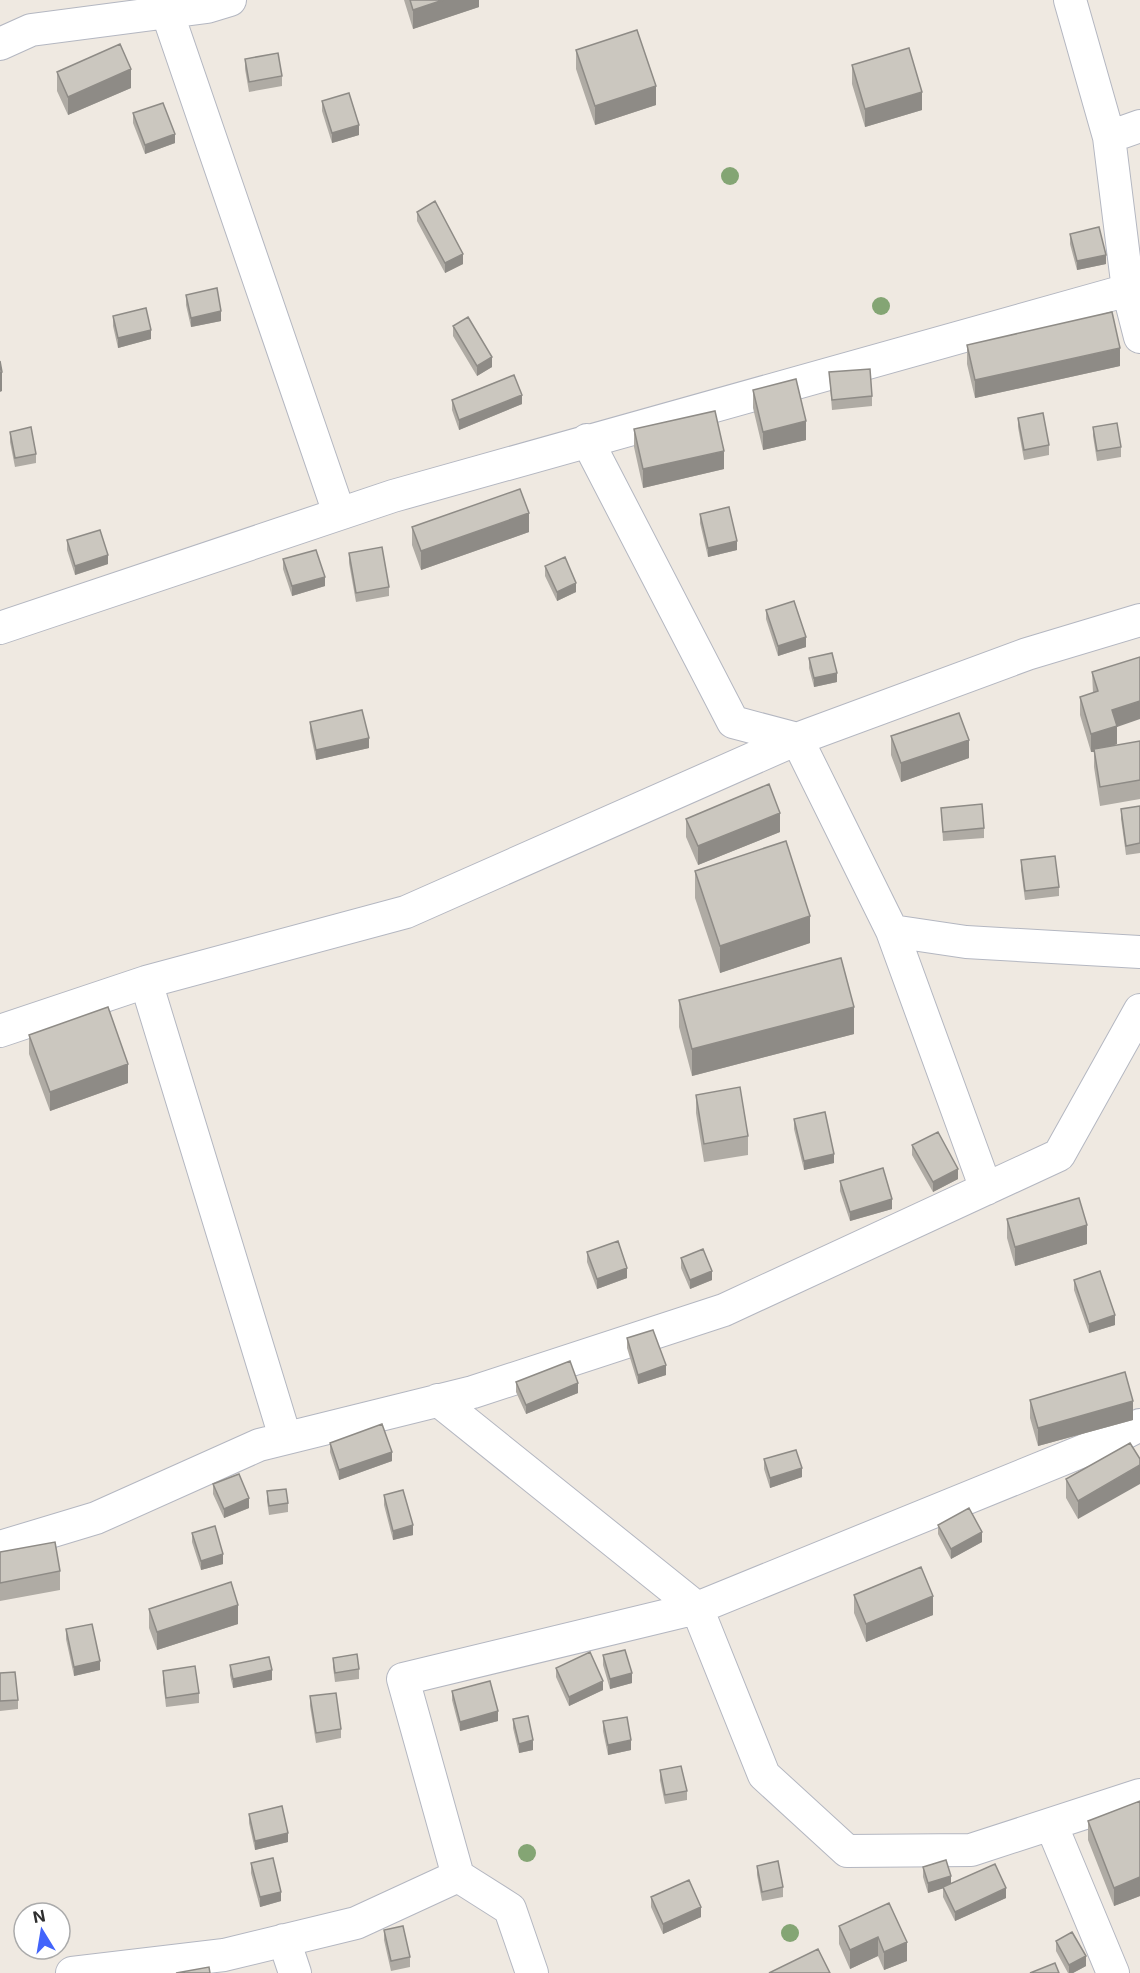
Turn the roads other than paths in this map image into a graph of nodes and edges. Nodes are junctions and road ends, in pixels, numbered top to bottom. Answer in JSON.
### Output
{"nodes":[{"id":1,"x":230,"y":0,"type":"edge"},
{"id":2,"x":1070,"y":0,"type":"edge"},
{"id":3,"x":166,"y":6,"type":"edge"},
{"id":4,"x":0,"y":44,"type":"edge"},
{"id":5,"x":1140,"y":126,"type":"edge"},
{"id":6,"x":1109,"y":137,"type":"junction"},
{"id":7,"x":1128,"y":290,"type":"junction"},
{"id":8,"x":1140,"y":337,"type":"edge"},
{"id":9,"x":587,"y":440,"type":"junction"},
{"id":10,"x":339,"y":513,"type":"junction"},
{"id":11,"x":1140,"y":620,"type":"edge"},
{"id":12,"x":0,"y":628,"type":"edge"},
{"id":13,"x":797,"y":739,"type":"junction"},
{"id":14,"x":891,"y":931,"type":"junction"},
{"id":15,"x":1140,"y":952,"type":"edge"},
{"id":16,"x":146,"y":982,"type":"junction"},
{"id":17,"x":1140,"y":1010,"type":"edge"},
{"id":18,"x":0,"y":1031,"type":"edge"},
{"id":19,"x":986,"y":1189,"type":"junction"},
{"id":20,"x":438,"y":1400,"type":"junction"},
{"id":21,"x":1140,"y":1425,"type":"edge"},
{"id":22,"x":285,"y":1437,"type":"junction"},
{"id":23,"x":0,"y":1547,"type":"edge"},
{"id":24,"x":697,"y":1608,"type":"junction"},
{"id":25,"x":1140,"y":1795,"type":"edge"},
{"id":26,"x":1052,"y":1824,"type":"junction"},
{"id":27,"x":458,"y":1876,"type":"junction"},
{"id":28,"x":284,"y":1940,"type":"junction"},
{"id":29,"x":72,"y":1973,"type":"edge"},
{"id":30,"x":295,"y":1973,"type":"edge"},
{"id":31,"x":531,"y":1973,"type":"edge"},
{"id":32,"x":1113,"y":1973,"type":"edge"}],
"edges":[{"from":1,"to":3,"type":"street"},
{"from":2,"to":6,"type":"street"},
{"from":3,"to":4,"type":"street"},
{"from":3,"to":10,"type":"street"},
{"from":5,"to":6,"type":"street"},
{"from":6,"to":7,"type":"street"},
{"from":7,"to":8,"type":"street"},
{"from":7,"to":9,"type":"street"},
{"from":9,"to":10,"type":"street"},
{"from":9,"to":13,"type":"street"},
{"from":10,"to":12,"type":"street"},
{"from":11,"to":13,"type":"street"},
{"from":13,"to":14,"type":"street"},
{"from":13,"to":16,"type":"street"},
{"from":14,"to":15,"type":"street"},
{"from":14,"to":19,"type":"street"},
{"from":16,"to":18,"type":"street"},
{"from":16,"to":22,"type":"street"},
{"from":17,"to":19,"type":"street"},
{"from":19,"to":20,"type":"street"},
{"from":20,"to":22,"type":"street"},
{"from":20,"to":24,"type":"street"},
{"from":21,"to":24,"type":"street"},
{"from":22,"to":23,"type":"street"},
{"from":24,"to":26,"type":"street"},
{"from":24,"to":27,"type":"street"},
{"from":25,"to":26,"type":"street"},
{"from":26,"to":32,"type":"street"},
{"from":27,"to":28,"type":"street"},
{"from":27,"to":31,"type":"street"},
{"from":28,"to":29,"type":"street"},
{"from":28,"to":30,"type":"street"}]}
